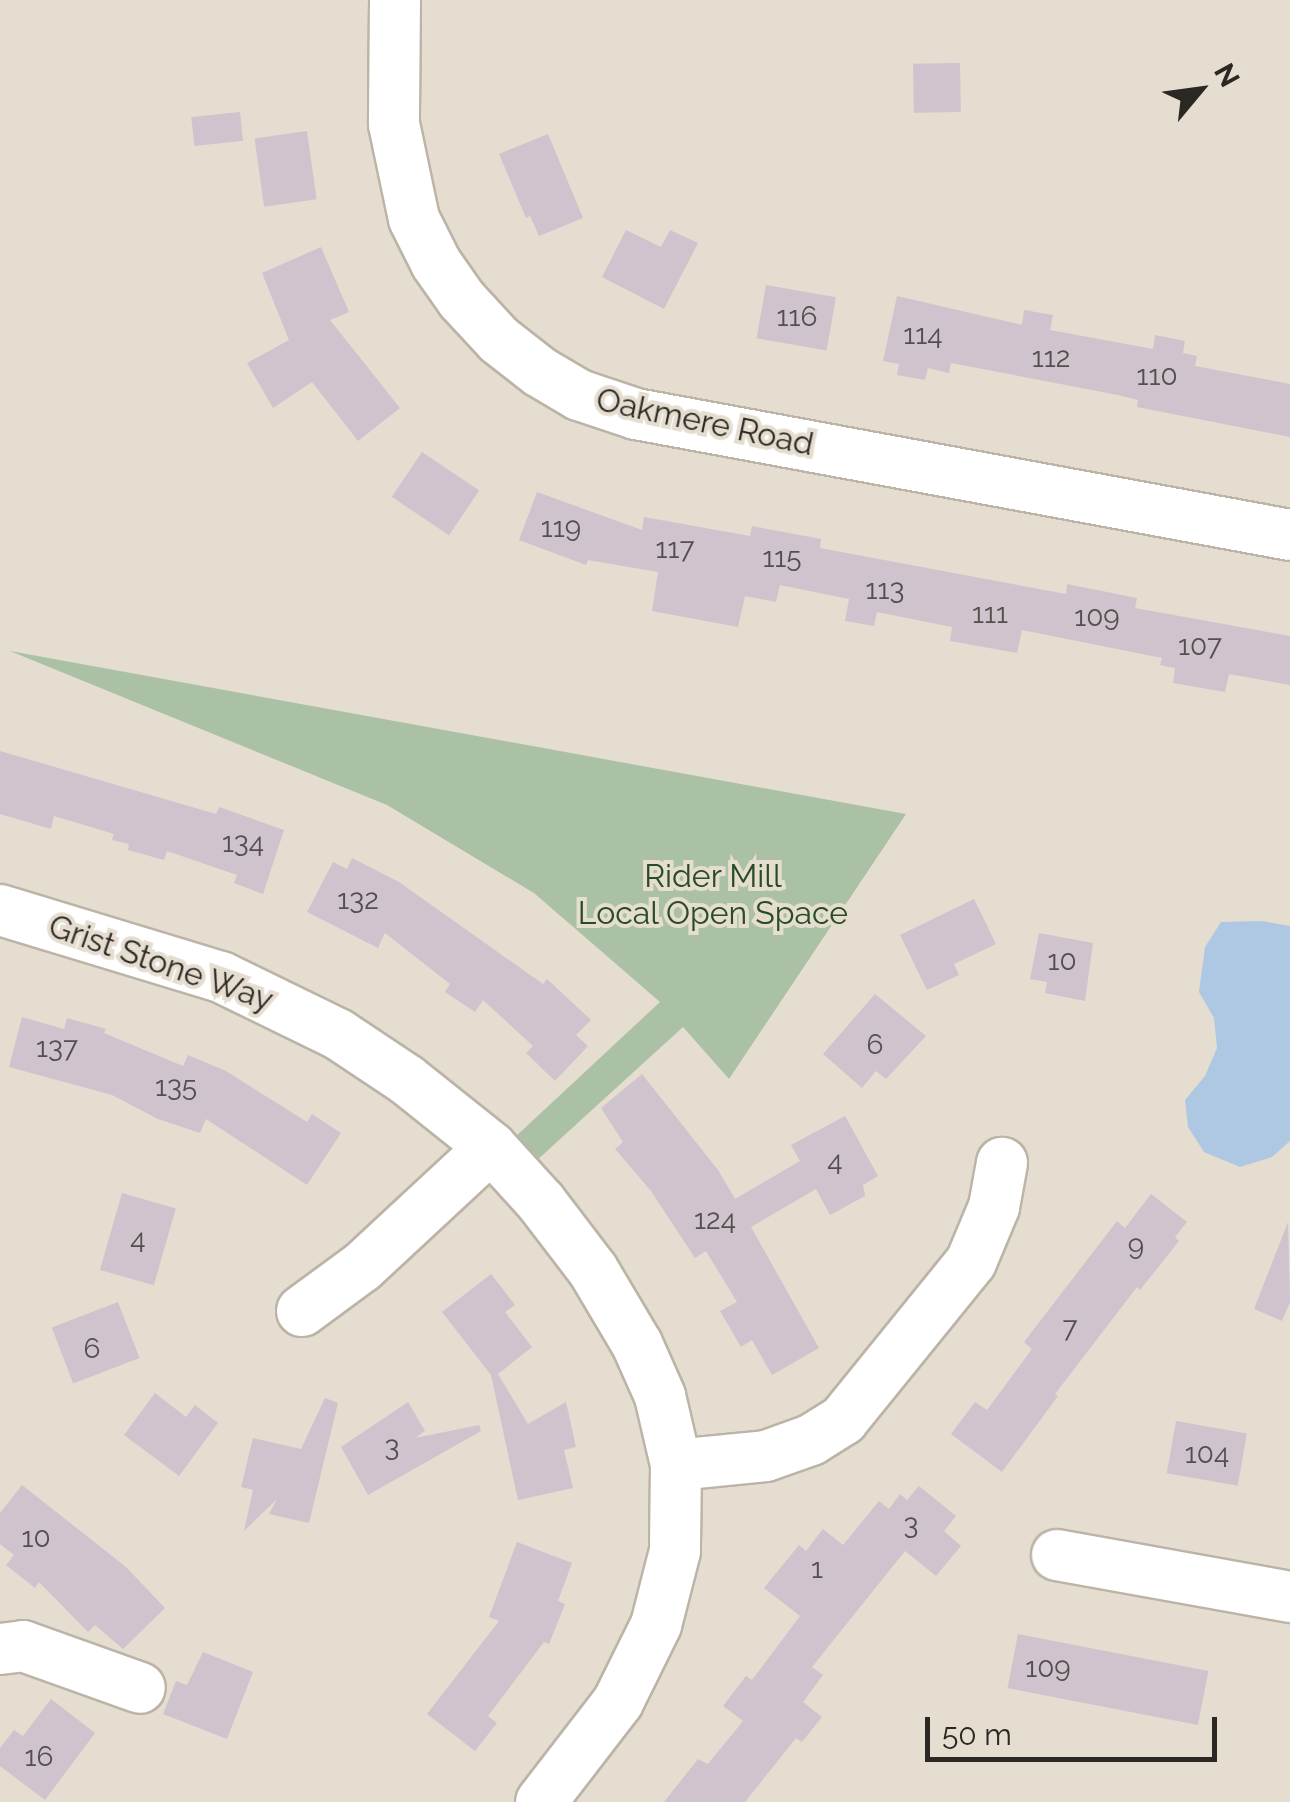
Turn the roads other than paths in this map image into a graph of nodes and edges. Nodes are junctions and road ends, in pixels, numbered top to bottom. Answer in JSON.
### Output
{"nodes":[{"id":1,"x":394,"y":0,"type":"edge"},
{"id":2,"x":1290,"y":535,"type":"edge"},
{"id":3,"x":0,"y":910,"type":"edge"},
{"id":4,"x":491,"y":1147,"type":"junction"},
{"id":5,"x":1002,"y":1163,"type":"dead end"},
{"id":6,"x":302,"y":1310,"type":"dead end"},
{"id":7,"x":676,"y":1465,"type":"junction"},
{"id":8,"x":1057,"y":1555,"type":"dead end"},
{"id":9,"x":1290,"y":1597,"type":"edge"},
{"id":10,"x":0,"y":1649,"type":"edge"},
{"id":11,"x":140,"y":1688,"type":"dead end"},
{"id":12,"x":541,"y":1802,"type":"edge"}],
"edges":[{"from":1,"to":2,"type":"street","name":"Oakmere Road"},
{"from":3,"to":4,"type":"street","name":"Grist Stone Way"},
{"from":4,"to":6,"type":"street"},
{"from":4,"to":7,"type":"street","name":"Grist Stone Way"},
{"from":5,"to":7,"type":"street"},
{"from":7,"to":12,"type":"street","name":"Grist Stone Way"},
{"from":8,"to":9,"type":"street"},
{"from":10,"to":11,"type":"street"}]}
